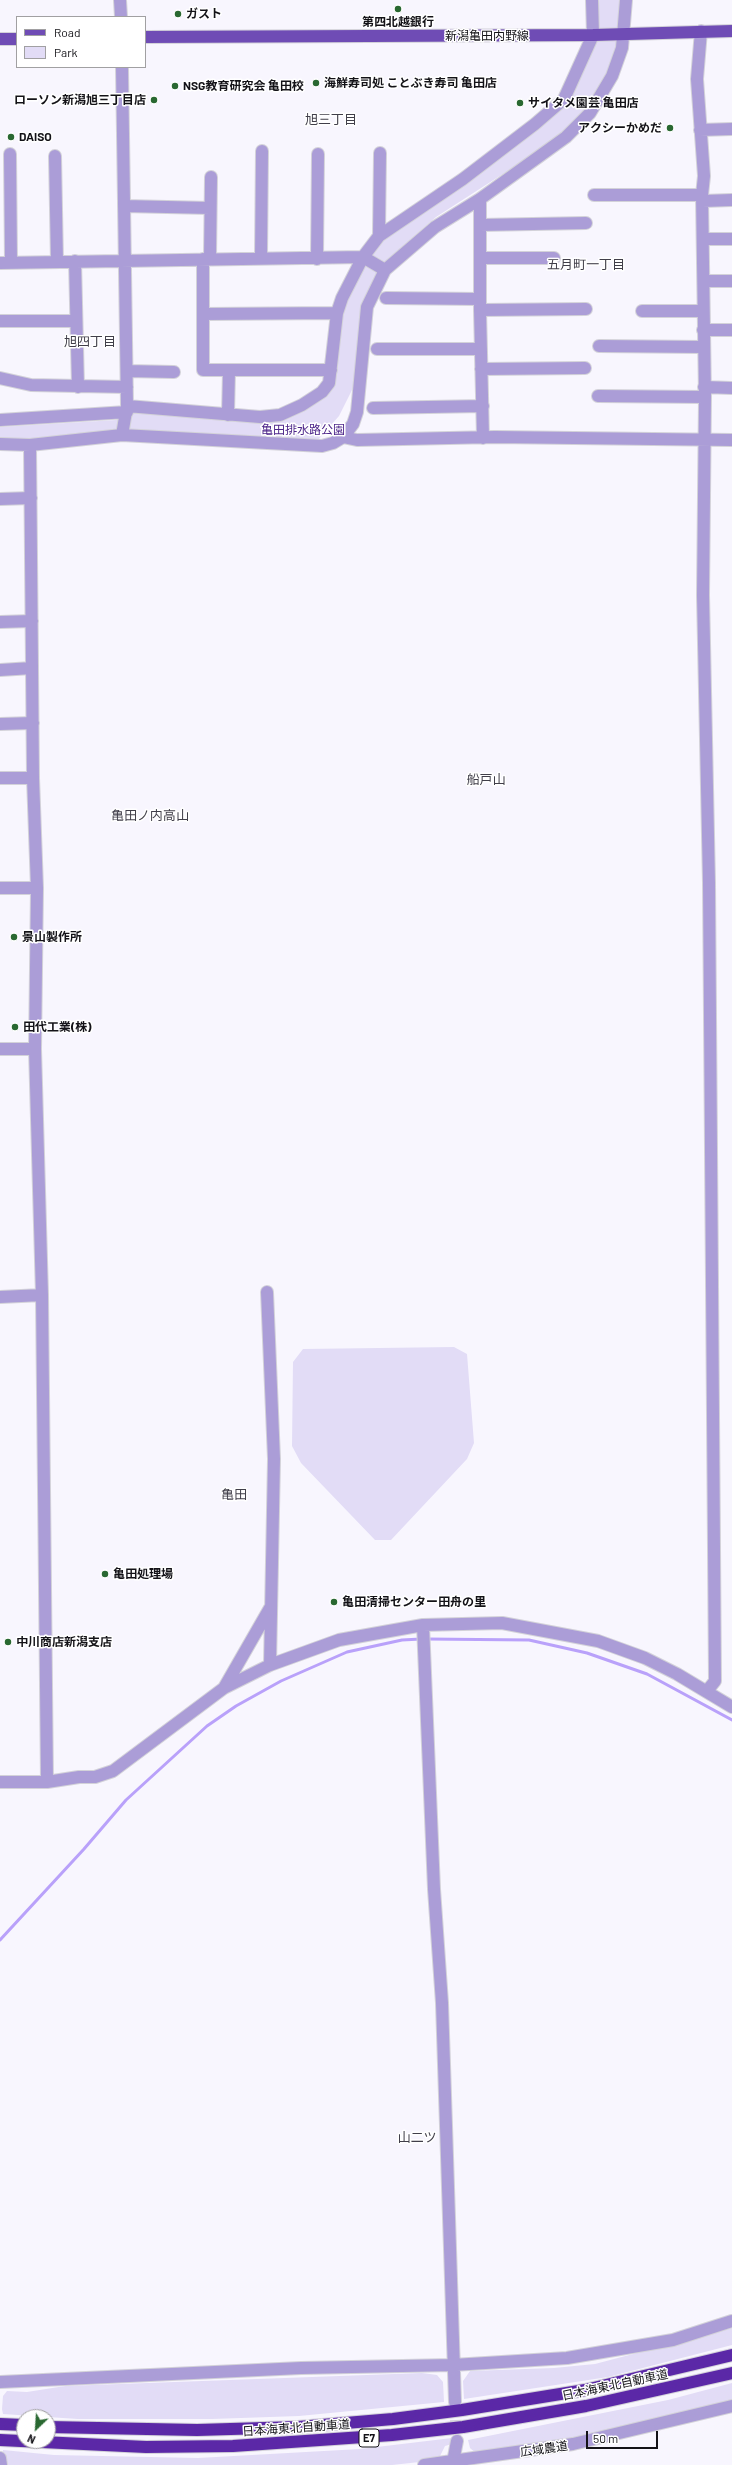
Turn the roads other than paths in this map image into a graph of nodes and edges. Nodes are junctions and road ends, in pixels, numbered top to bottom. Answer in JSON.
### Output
{"nodes":[{"id":1,"x":120,"y":0,"type":"edge"},
{"id":2,"x":592,"y":0,"type":"edge"},
{"id":3,"x":626,"y":0,"type":"edge"},
{"id":4,"x":121,"y":16,"type":"edge"},
{"id":5,"x":701,"y":31,"type":"junction"},
{"id":6,"x":732,"y":31,"type":"edge"},
{"id":7,"x":624,"y":34,"type":"junction"},
{"id":8,"x":594,"y":35,"type":"junction"},
{"id":9,"x":146,"y":37,"type":"edge"},
{"id":10,"x":0,"y":39,"type":"edge"},
{"id":11,"x":16,"y":39,"type":"edge"},
{"id":12,"x":122,"y":68,"type":"edge"},
{"id":13,"x":732,"y":128,"type":"edge"},
{"id":14,"x":700,"y":130,"type":"junction"},
{"id":15,"x":262,"y":151,"type":"dead end"},
{"id":16,"x":380,"y":153,"type":"dead end"},
{"id":17,"x":10,"y":154,"type":"dead end"},
{"id":18,"x":318,"y":154,"type":"dead end"},
{"id":19,"x":55,"y":156,"type":"dead end"},
{"id":20,"x":211,"y":177,"type":"dead end"},
{"id":21,"x":594,"y":194,"type":"dead end"},
{"id":22,"x":703,"y":198,"type":"junction"},
{"id":23,"x":480,"y":199,"type":"junction"},
{"id":24,"x":732,"y":200,"type":"edge"},
{"id":25,"x":124,"y":206,"type":"junction"},
{"id":26,"x":210,"y":208,"type":"junction"},
{"id":27,"x":586,"y":223,"type":"dead end"},
{"id":28,"x":480,"y":226,"type":"junction"},
{"id":29,"x":379,"y":236,"type":"junction"},
{"id":30,"x":732,"y":238,"type":"edge"},
{"id":31,"x":704,"y":239,"type":"junction"},
{"id":32,"x":261,"y":258,"type":"junction"},
{"id":33,"x":363,"y":258,"type":"junction"},
{"id":34,"x":480,"y":258,"type":"junction"},
{"id":35,"x":554,"y":258,"type":"dead end"},
{"id":36,"x":206,"y":259,"type":"junction"},
{"id":37,"x":318,"y":259,"type":"junction"},
{"id":38,"x":75,"y":261,"type":"junction"},
{"id":39,"x":124,"y":261,"type":"junction"},
{"id":40,"x":57,"y":262,"type":"junction"},
{"id":41,"x":6,"y":263,"type":"edge"},
{"id":42,"x":385,"y":270,"type":"junction"},
{"id":43,"x":704,"y":281,"type":"junction"},
{"id":44,"x":732,"y":281,"type":"edge"},
{"id":45,"x":386,"y":298,"type":"dead end"},
{"id":46,"x":480,"y":304,"type":"junction"},
{"id":47,"x":586,"y":309,"type":"dead end"},
{"id":48,"x":642,"y":311,"type":"dead end"},
{"id":49,"x":703,"y":311,"type":"junction"},
{"id":50,"x":337,"y":313,"type":"junction"},
{"id":51,"x":203,"y":314,"type":"junction"},
{"id":52,"x":75,"y":321,"type":"junction"},
{"id":53,"x":0,"y":322,"type":"edge"},
{"id":54,"x":703,"y":330,"type":"junction"},
{"id":55,"x":732,"y":330,"type":"edge"},
{"id":56,"x":599,"y":346,"type":"dead end"},
{"id":57,"x":704,"y":347,"type":"junction"},
{"id":58,"x":377,"y":349,"type":"dead end"},
{"id":59,"x":481,"y":349,"type":"junction"},
{"id":60,"x":585,"y":368,"type":"dead end"},
{"id":61,"x":481,"y":369,"type":"junction"},
{"id":62,"x":331,"y":370,"type":"junction"},
{"id":63,"x":127,"y":371,"type":"junction"},
{"id":64,"x":229,"y":371,"type":"junction"},
{"id":65,"x":174,"y":372,"type":"dead end"},
{"id":66,"x":0,"y":378,"type":"edge"},
{"id":67,"x":78,"y":387,"type":"junction"},
{"id":68,"x":127,"y":387,"type":"junction"},
{"id":69,"x":732,"y":388,"type":"edge"},
{"id":70,"x":705,"y":392,"type":"junction"},
{"id":71,"x":598,"y":396,"type":"dead end"},
{"id":72,"x":482,"y":406,"type":"junction"},
{"id":73,"x":373,"y":408,"type":"dead end"},
{"id":74,"x":127,"y":409,"type":"junction"},
{"id":75,"x":228,"y":415,"type":"junction"},
{"id":76,"x":0,"y":420,"type":"edge"},
{"id":77,"x":122,"y":435,"type":"junction"},
{"id":78,"x":343,"y":437,"type":"junction"},
{"id":79,"x":483,"y":438,"type":"junction"},
{"id":80,"x":732,"y":440,"type":"edge"},
{"id":81,"x":705,"y":441,"type":"junction"},
{"id":82,"x":0,"y":444,"type":"edge"},
{"id":83,"x":30,"y":445,"type":"junction"},
{"id":84,"x":31,"y":498,"type":"junction"},
{"id":85,"x":0,"y":499,"type":"edge"},
{"id":86,"x":32,"y":621,"type":"junction"},
{"id":87,"x":0,"y":622,"type":"edge"},
{"id":88,"x":32,"y":668,"type":"junction"},
{"id":89,"x":0,"y":670,"type":"edge"},
{"id":90,"x":33,"y":723,"type":"junction"},
{"id":91,"x":0,"y":724,"type":"edge"},
{"id":92,"x":0,"y":778,"type":"edge"},
{"id":93,"x":33,"y":778,"type":"junction"},
{"id":94,"x":0,"y":888,"type":"edge"},
{"id":95,"x":37,"y":888,"type":"junction"},
{"id":96,"x":0,"y":1049,"type":"edge"},
{"id":97,"x":35,"y":1049,"type":"junction"},
{"id":98,"x":267,"y":1292,"type":"dead end"},
{"id":99,"x":42,"y":1295,"type":"junction"},
{"id":100,"x":0,"y":1297,"type":"edge"},
{"id":101,"x":271,"y":1607,"type":"junction"},
{"id":102,"x":423,"y":1628,"type":"junction"},
{"id":103,"x":270,"y":1665,"type":"junction"},
{"id":104,"x":224,"y":1688,"type":"junction"},
{"id":105,"x":707,"y":1691,"type":"junction"},
{"id":106,"x":732,"y":1707,"type":"edge"},
{"id":107,"x":0,"y":1782,"type":"edge"},
{"id":108,"x":47,"y":1782,"type":"junction"},
{"id":109,"x":732,"y":2321,"type":"edge"},
{"id":110,"x":732,"y":2356,"type":"edge"},
{"id":111,"x":452,"y":2364,"type":"junction"},
{"id":112,"x":732,"y":2373,"type":"edge"},
{"id":113,"x":0,"y":2382,"type":"edge"},
{"id":114,"x":455,"y":2402,"type":"tunnel mouth"},
{"id":115,"x":732,"y":2406,"type":"edge"},
{"id":116,"x":0,"y":2424,"type":"edge"},
{"id":117,"x":16,"y":2425,"type":"edge"},
{"id":118,"x":56,"y":2427,"type":"edge"},
{"id":119,"x":0,"y":2440,"type":"edge"},
{"id":120,"x":457,"y":2441,"type":"tunnel mouth"},
{"id":121,"x":0,"y":2458,"type":"edge"},
{"id":122,"x":452,"y":2462,"type":"junction"},
{"id":123,"x":1,"y":2465,"type":"edge"},
{"id":124,"x":424,"y":2465,"type":"edge"}],
"edges":[{"from":1,"to":4,"type":"street"},
{"from":2,"to":8,"type":"street"},
{"from":3,"to":7,"type":"street"},
{"from":5,"to":6,"type":"main road","name":"新潟亀田内野線"},
{"from":5,"to":7,"type":"main road","name":"新潟亀田内野線"},
{"from":5,"to":14,"type":"street"},
{"from":7,"to":8,"type":"main road","name":"新潟亀田内野線"},
{"from":7,"to":23,"type":"street"},
{"from":8,"to":9,"type":"main road","name":"新潟亀田内野線"},
{"from":8,"to":29,"type":"street"},
{"from":10,"to":11,"type":"main road"},
{"from":12,"to":25,"type":"street"},
{"from":13,"to":14,"type":"street"},
{"from":14,"to":22,"type":"street"},
{"from":15,"to":32,"type":"street"},
{"from":16,"to":29,"type":"street"},
{"from":17,"to":41,"type":"street"},
{"from":18,"to":37,"type":"street"},
{"from":19,"to":40,"type":"street"},
{"from":20,"to":26,"type":"street"},
{"from":21,"to":22,"type":"street"},
{"from":22,"to":24,"type":"street"},
{"from":22,"to":31,"type":"street"},
{"from":23,"to":28,"type":"street"},
{"from":23,"to":42,"type":"street"},
{"from":25,"to":26,"type":"street"},
{"from":25,"to":39,"type":"street"},
{"from":26,"to":36,"type":"street"},
{"from":27,"to":28,"type":"street"},
{"from":28,"to":34,"type":"street"},
{"from":29,"to":33,"type":"street"},
{"from":30,"to":31,"type":"street"},
{"from":31,"to":43,"type":"street"},
{"from":32,"to":36,"type":"street"},
{"from":32,"to":37,"type":"street"},
{"from":33,"to":37,"type":"street"},
{"from":33,"to":42,"type":"street"},
{"from":33,"to":50,"type":"street"},
{"from":34,"to":35,"type":"street"},
{"from":34,"to":46,"type":"street"},
{"from":36,"to":39,"type":"street"},
{"from":36,"to":51,"type":"street"},
{"from":38,"to":39,"type":"street"},
{"from":38,"to":40,"type":"street"},
{"from":38,"to":52,"type":"street"},
{"from":39,"to":63,"type":"street"},
{"from":40,"to":41,"type":"street"},
{"from":42,"to":78,"type":"street"},
{"from":43,"to":44,"type":"street"},
{"from":43,"to":49,"type":"street"},
{"from":45,"to":46,"type":"street"},
{"from":46,"to":47,"type":"street"},
{"from":46,"to":59,"type":"street"},
{"from":48,"to":49,"type":"street"},
{"from":49,"to":54,"type":"street"},
{"from":50,"to":51,"type":"street"},
{"from":50,"to":62,"type":"street"},
{"from":51,"to":64,"type":"street"},
{"from":52,"to":53,"type":"street"},
{"from":52,"to":67,"type":"street"},
{"from":54,"to":55,"type":"street"},
{"from":54,"to":57,"type":"street"},
{"from":56,"to":57,"type":"street"},
{"from":57,"to":70,"type":"street"},
{"from":58,"to":59,"type":"street"},
{"from":59,"to":61,"type":"street"},
{"from":60,"to":61,"type":"street"},
{"from":61,"to":72,"type":"street"},
{"from":62,"to":64,"type":"street"},
{"from":62,"to":75,"type":"street"},
{"from":63,"to":65,"type":"street"},
{"from":63,"to":68,"type":"street"},
{"from":64,"to":75,"type":"street"},
{"from":66,"to":67,"type":"street"},
{"from":67,"to":68,"type":"street"},
{"from":68,"to":74,"type":"street"},
{"from":69,"to":70,"type":"street"},
{"from":70,"to":71,"type":"street"},
{"from":70,"to":81,"type":"street"},
{"from":72,"to":73,"type":"street"},
{"from":72,"to":79,"type":"street"},
{"from":74,"to":75,"type":"street"},
{"from":74,"to":76,"type":"street"},
{"from":74,"to":77,"type":"street"},
{"from":77,"to":78,"type":"street"},
{"from":77,"to":83,"type":"street"},
{"from":78,"to":79,"type":"street"},
{"from":79,"to":81,"type":"street"},
{"from":80,"to":81,"type":"street"},
{"from":81,"to":105,"type":"street"},
{"from":82,"to":83,"type":"street"},
{"from":83,"to":84,"type":"street"},
{"from":84,"to":85,"type":"street"},
{"from":84,"to":86,"type":"street"},
{"from":86,"to":87,"type":"street"},
{"from":86,"to":88,"type":"street"},
{"from":88,"to":89,"type":"street"},
{"from":88,"to":90,"type":"street"},
{"from":90,"to":91,"type":"street"},
{"from":90,"to":93,"type":"street"},
{"from":92,"to":93,"type":"street"},
{"from":93,"to":95,"type":"street"},
{"from":94,"to":95,"type":"street"},
{"from":95,"to":97,"type":"street"},
{"from":96,"to":97,"type":"street"},
{"from":97,"to":99,"type":"street"},
{"from":98,"to":101,"type":"street"},
{"from":99,"to":100,"type":"street"},
{"from":99,"to":108,"type":"street"},
{"from":101,"to":103,"type":"street"},
{"from":101,"to":104,"type":"street"},
{"from":102,"to":103,"type":"street"},
{"from":102,"to":105,"type":"street"},
{"from":102,"to":111,"type":"street"},
{"from":103,"to":104,"type":"street"},
{"from":104,"to":108,"type":"street"},
{"from":105,"to":106,"type":"street"},
{"from":107,"to":108,"type":"street"},
{"from":109,"to":111,"type":"street"},
{"from":110,"to":118,"type":"highway","name":"日本海東北自動車道","number":"E7"},
{"from":111,"to":113,"type":"street"},
{"from":111,"to":114,"type":"street"},
{"from":112,"to":119,"type":"highway","name":"日本海東北自動車道","number":"E7"},
{"from":115,"to":122,"type":"street","name":"広域農道"},
{"from":116,"to":117,"type":"highway"},
{"from":120,"to":122,"type":"street"},
{"from":121,"to":123,"type":"street"},
{"from":122,"to":124,"type":"street","name":"広域農道"}]}
